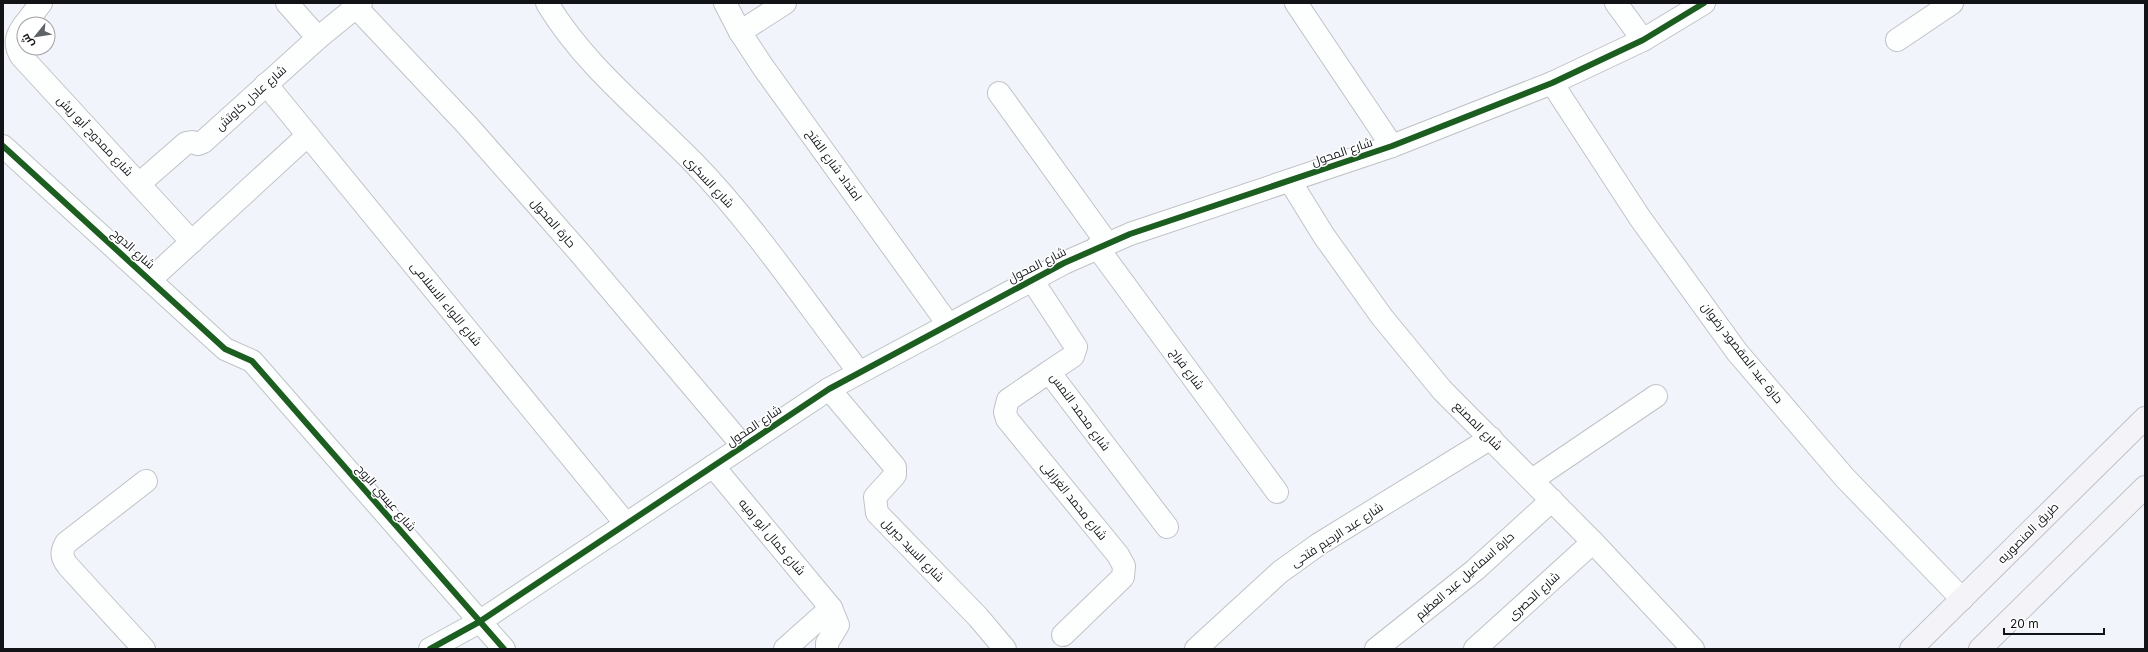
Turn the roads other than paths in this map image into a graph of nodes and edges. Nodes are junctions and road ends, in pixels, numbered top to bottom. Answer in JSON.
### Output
{"nodes":[{"id":1,"x":286,"y":3,"type":"edge"},
{"id":2,"x":547,"y":3,"type":"edge"},
{"id":3,"x":725,"y":3,"type":"edge"},
{"id":4,"x":785,"y":3,"type":"edge"},
{"id":5,"x":1296,"y":3,"type":"edge"},
{"id":6,"x":1616,"y":3,"type":"edge"},
{"id":7,"x":1704,"y":3,"type":"edge"},
{"id":8,"x":1952,"y":3,"type":"edge"},
{"id":9,"x":359,"y":5,"type":"edge"},
{"id":10,"x":30,"y":13,"type":"edge"},
{"id":11,"x":740,"y":32,"type":"junction"},
{"id":12,"x":318,"y":38,"type":"junction"},
{"id":13,"x":1643,"y":40,"type":"junction"},
{"id":14,"x":1897,"y":40,"type":"dead end"},
{"id":15,"x":10,"y":56,"type":"edge"},
{"id":16,"x":1552,"y":83,"type":"junction"},
{"id":17,"x":266,"y":84,"type":"junction"},
{"id":18,"x":999,"y":93,"type":"dead end"},
{"id":19,"x":308,"y":135,"type":"junction"},
{"id":20,"x":3,"y":146,"type":"edge"},
{"id":21,"x":1392,"y":146,"type":"junction"},
{"id":22,"x":1290,"y":181,"type":"junction"},
{"id":23,"x":139,"y":184,"type":"junction"},
{"id":24,"x":192,"y":242,"type":"junction"},
{"id":25,"x":1102,"y":245,"type":"junction"},
{"id":26,"x":150,"y":280,"type":"junction"},
{"id":27,"x":1032,"y":280,"type":"junction"},
{"id":28,"x":948,"y":324,"type":"junction"},
{"id":29,"x":252,"y":361,"type":"joint"},
{"id":30,"x":858,"y":372,"type":"junction"},
{"id":31,"x":1048,"y":372,"type":"junction"},
{"id":32,"x":829,"y":389,"type":"junction"},
{"id":33,"x":1656,"y":396,"type":"dead end"},
{"id":34,"x":2145,"y":418,"type":"edge"},
{"id":35,"x":1491,"y":438,"type":"junction"},
{"id":36,"x":743,"y":446,"type":"junction"},
{"id":37,"x":713,"y":466,"type":"junction"},
{"id":38,"x":1532,"y":480,"type":"junction"},
{"id":39,"x":146,"y":481,"type":"dead end"},
{"id":40,"x":2145,"y":487,"type":"edge"},
{"id":41,"x":1277,"y":492,"type":"dead end"},
{"id":42,"x":1552,"y":500,"type":"junction"},
{"id":43,"x":626,"y":524,"type":"junction"},
{"id":44,"x":1167,"y":527,"type":"dead end"},
{"id":45,"x":1593,"y":542,"type":"junction"},
{"id":46,"x":1962,"y":599,"type":"junction"},
{"id":47,"x":831,"y":608,"type":"junction"},
{"id":48,"x":479,"y":622,"type":"junction"},
{"id":49,"x":1063,"y":635,"type":"dead end"},
{"id":50,"x":144,"y":649,"type":"edge"},
{"id":51,"x":430,"y":649,"type":"edge"},
{"id":52,"x":504,"y":649,"type":"edge"},
{"id":53,"x":785,"y":649,"type":"edge"},
{"id":54,"x":828,"y":649,"type":"edge"},
{"id":55,"x":1005,"y":649,"type":"edge"},
{"id":56,"x":1196,"y":649,"type":"edge"},
{"id":57,"x":1376,"y":649,"type":"edge"},
{"id":58,"x":1475,"y":649,"type":"edge"},
{"id":59,"x":1693,"y":649,"type":"edge"},
{"id":60,"x":1911,"y":649,"type":"edge"},
{"id":61,"x":1980,"y":649,"type":"edge"}],
"edges":[{"from":1,"to":12,"type":"street"},
{"from":2,"to":30,"type":"street","name":"شارع السكرى"},
{"from":3,"to":11,"type":"street","name":"امتداد شارع الفتح"},
{"from":4,"to":11,"type":"street"},
{"from":5,"to":21,"type":"street"},
{"from":6,"to":13,"type":"street"},
{"from":7,"to":13,"type":"street","name":"شارع المحول"},
{"from":8,"to":14,"type":"street"},
{"from":9,"to":12,"type":"street","name":"شارع عادل كاوتش"},
{"from":9,"to":36,"type":"street","name":"حارة المحول"},
{"from":10,"to":15,"type":"street","name":"شارع ممدوح أبو ريش"},
{"from":11,"to":28,"type":"street","name":"امتداد شارع الفتح"},
{"from":12,"to":17,"type":"street","name":"شارع عادل كاوتش"},
{"from":13,"to":16,"type":"street","name":"شارع المحول"},
{"from":15,"to":23,"type":"street","name":"شارع ممدوح أبو ريش"},
{"from":16,"to":21,"type":"street","name":"شارع المحول"},
{"from":16,"to":46,"type":"street","name":"حارة عبد المقصود رضوان"},
{"from":17,"to":19,"type":"street","name":"شارع اللواء الاسلامى"},
{"from":17,"to":23,"type":"street","name":"شارع عادل كاوتش"},
{"from":18,"to":25,"type":"street","name":"شارع فراج"},
{"from":19,"to":24,"type":"street"},
{"from":19,"to":43,"type":"street","name":"شارع اللواء الاسلامى"},
{"from":20,"to":26,"type":"street","name":"شارع الدوح"},
{"from":21,"to":22,"type":"street","name":"شارع المحول"},
{"from":22,"to":25,"type":"street","name":"شارع المحول"},
{"from":22,"to":35,"type":"street","name":"شارع المصنع"},
{"from":23,"to":24,"type":"street","name":"شارع ممدوح أبو ريش"},
{"from":24,"to":26,"type":"street"},
{"from":25,"to":27,"type":"street","name":"شارع المحول"},
{"from":25,"to":41,"type":"street","name":"شارع فراج"},
{"from":26,"to":29,"type":"street","name":"شارع الدوح"},
{"from":27,"to":28,"type":"street","name":"شارع المحول"},
{"from":27,"to":31,"type":"street","name":"شارع محمد النمس"},
{"from":28,"to":30,"type":"street","name":"شارع المحول"},
{"from":29,"to":48,"type":"street","name":"شارع عيسي الروح"},
{"from":30,"to":32,"type":"street","name":"شارع المحول"},
{"from":31,"to":44,"type":"street","name":"شارع محمد النمس"},
{"from":31,"to":49,"type":"street","name":"شارع محمد الغرابلى"},
{"from":32,"to":36,"type":"street","name":"شارع المحول"},
{"from":32,"to":55,"type":"street","name":"شارع السيد جبريل"},
{"from":33,"to":38,"type":"street"},
{"from":34,"to":46,"type":"main road","name":"طريق المنصوريه"},
{"from":35,"to":38,"type":"street","name":"شارع المصنع"},
{"from":35,"to":56,"type":"street","name":"شارع عبد الرحيم فتحى"},
{"from":36,"to":37,"type":"street","name":"شارع المحول"},
{"from":37,"to":43,"type":"street","name":"شارع المحول"},
{"from":37,"to":47,"type":"street","name":"شارع كمال أبو رميه"},
{"from":38,"to":42,"type":"street","name":"شارع المصنع"},
{"from":39,"to":50,"type":"street"},
{"from":40,"to":61,"type":"main road"},
{"from":42,"to":45,"type":"street","name":"شارع المصنع"},
{"from":42,"to":57,"type":"street","name":"حارة اسماعيل عبد العظيم"},
{"from":43,"to":48,"type":"street","name":"شارع المحول"},
{"from":45,"to":58,"type":"street","name":"شارع الحصرى"},
{"from":45,"to":59,"type":"street","name":"شارع المصنع"},
{"from":46,"to":60,"type":"main road","name":"طريق المنصوريه"},
{"from":47,"to":53,"type":"street"},
{"from":47,"to":54,"type":"street","name":"شارع كمال أبو رميه"},
{"from":48,"to":51,"type":"street","name":"شارع المحول"},
{"from":48,"to":52,"type":"street","name":"شارع عيسي الروح"}]}
